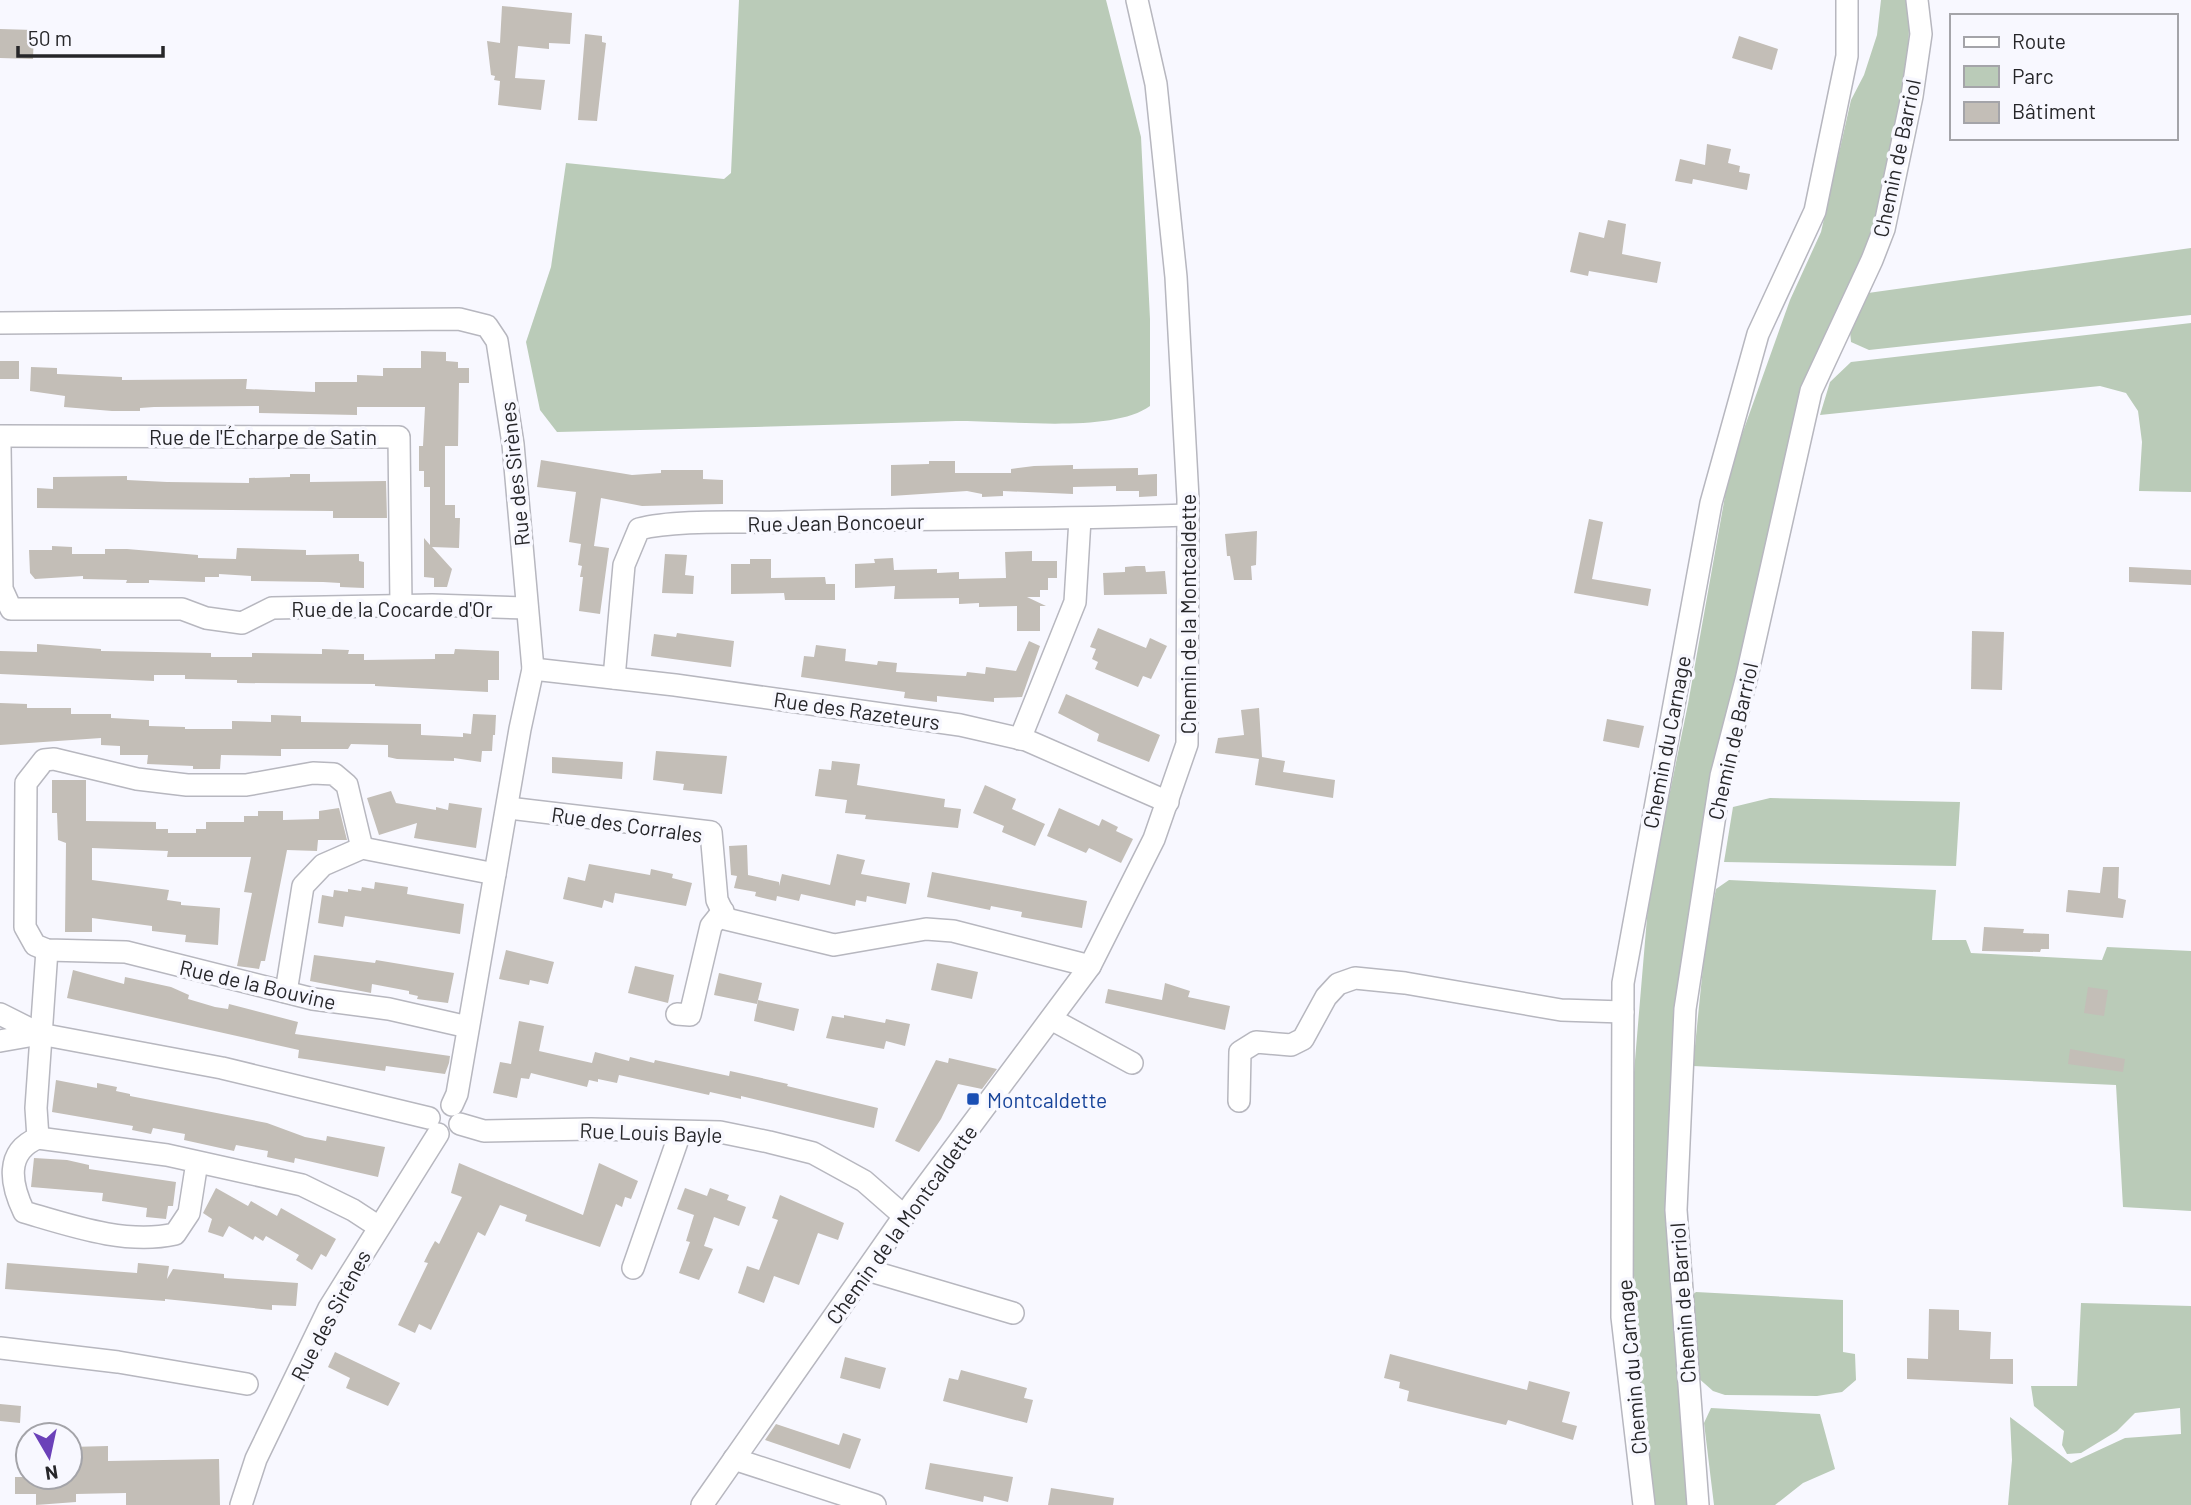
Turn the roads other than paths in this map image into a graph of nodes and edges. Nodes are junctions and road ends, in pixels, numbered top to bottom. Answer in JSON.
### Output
{"nodes":[{"id":1,"x":1137,"y":0,"type":"edge"},
{"id":2,"x":1847,"y":0,"type":"edge"},
{"id":3,"x":1917,"y":0,"type":"edge"},
{"id":4,"x":0,"y":323,"type":"edge"},
{"id":5,"x":0,"y":436,"type":"edge"},
{"id":6,"x":0,"y":446,"type":"edge"},
{"id":7,"x":1188,"y":514,"type":"junction"},
{"id":8,"x":1080,"y":519,"type":"junction"},
{"id":9,"x":401,"y":605,"type":"junction"},
{"id":10,"x":527,"y":608,"type":"junction"},
{"id":11,"x":533,"y":669,"type":"junction"},
{"id":12,"x":614,"y":678,"type":"junction"},
{"id":13,"x":1020,"y":738,"type":"junction"},
{"id":14,"x":1168,"y":802,"type":"junction"},
{"id":15,"x":508,"y":808,"type":"junction"},
{"id":16,"x":362,"y":848,"type":"junction"},
{"id":17,"x":495,"y":874,"type":"junction"},
{"id":18,"x":723,"y":911,"type":"junction"},
{"id":19,"x":47,"y":950,"type":"junction"},
{"id":20,"x":1090,"y":966,"type":"junction"},
{"id":21,"x":286,"y":992,"type":"junction"},
{"id":22,"x":1623,"y":1012,"type":"junction"},
{"id":23,"x":0,"y":1014,"type":"edge"},
{"id":24,"x":677,"y":1014,"type":"dead end"},
{"id":25,"x":1051,"y":1019,"type":"junction"},
{"id":26,"x":468,"y":1027,"type":"junction"},
{"id":27,"x":40,"y":1034,"type":"junction"},
{"id":28,"x":0,"y":1041,"type":"edge"},
{"id":29,"x":1132,"y":1063,"type":"dead end"},
{"id":30,"x":1239,"y":1101,"type":"dead end"},
{"id":31,"x":456,"y":1114,"type":"junction"},
{"id":32,"x":433,"y":1126,"type":"junction"},
{"id":33,"x":680,"y":1133,"type":"junction"},
{"id":34,"x":37,"y":1138,"type":"junction"},
{"id":35,"x":197,"y":1162,"type":"junction"},
{"id":36,"x":904,"y":1216,"type":"junction"},
{"id":37,"x":379,"y":1227,"type":"junction"},
{"id":38,"x":633,"y":1268,"type":"dead end"},
{"id":39,"x":867,"y":1270,"type":"junction"},
{"id":40,"x":1013,"y":1313,"type":"dead end"},
{"id":41,"x":0,"y":1348,"type":"edge"},
{"id":42,"x":247,"y":1384,"type":"dead end"},
{"id":43,"x":734,"y":1459,"type":"junction"},
{"id":44,"x":241,"y":1505,"type":"edge"},
{"id":45,"x":702,"y":1505,"type":"edge"},
{"id":46,"x":874,"y":1505,"type":"edge"},
{"id":47,"x":1644,"y":1505,"type":"edge"},
{"id":48,"x":1698,"y":1505,"type":"edge"}],
"edges":[{"from":1,"to":7,"type":"street","name":"Chemin de la Montcaldette"},
{"from":2,"to":22,"type":"street","name":"Chemin du Carnage"},
{"from":3,"to":48,"type":"street","name":"Chemin de Barriol"},
{"from":4,"to":10,"type":"street","name":"Rue des Sirènes"},
{"from":5,"to":9,"type":"street","name":"Rue de l'Écharpe de Satin"},
{"from":6,"to":9,"type":"street","name":"Rue de la Cocarde d'Or"},
{"from":7,"to":8,"type":"street","name":"Rue Jean Boncoeur"},
{"from":7,"to":14,"type":"street","name":"Chemin de la Montcaldette"},
{"from":8,"to":12,"type":"street","name":"Rue Jean Boncoeur"},
{"from":8,"to":13,"type":"street"},
{"from":9,"to":10,"type":"street","name":"Rue de la Cocarde d'Or"},
{"from":10,"to":11,"type":"street","name":"Rue des Sirènes"},
{"from":11,"to":12,"type":"street","name":"Rue des Razeteurs"},
{"from":11,"to":15,"type":"street","name":"Rue des Sirènes"},
{"from":12,"to":13,"type":"street","name":"Rue des Razeteurs"},
{"from":13,"to":14,"type":"street","name":"Rue des Razeteurs"},
{"from":14,"to":20,"type":"street","name":"Chemin de la Montcaldette"},
{"from":15,"to":17,"type":"street","name":"Rue des Sirènes"},
{"from":15,"to":18,"type":"street","name":"Rue des Corrales"},
{"from":16,"to":17,"type":"street"},
{"from":16,"to":19,"type":"street"},
{"from":16,"to":21,"type":"street"},
{"from":17,"to":26,"type":"street","name":"Rue des Sirènes"},
{"from":18,"to":20,"type":"street"},
{"from":18,"to":24,"type":"street"},
{"from":19,"to":21,"type":"street","name":"Rue de la Bouvine"},
{"from":19,"to":27,"type":"street"},
{"from":20,"to":25,"type":"street","name":"Chemin de la Montcaldette"},
{"from":21,"to":26,"type":"street","name":"Rue de la Bouvine"},
{"from":22,"to":30,"type":"street"},
{"from":22,"to":47,"type":"street","name":"Chemin du Carnage"},
{"from":23,"to":27,"type":"street"},
{"from":25,"to":29,"type":"street"},
{"from":25,"to":36,"type":"street","name":"Chemin de la Montcaldette"},
{"from":26,"to":31,"type":"street","name":"Rue des Sirènes"},
{"from":27,"to":28,"type":"street"},
{"from":27,"to":32,"type":"street"},
{"from":27,"to":34,"type":"street"},
{"from":31,"to":32,"type":"street"},
{"from":31,"to":32,"type":"street"},
{"from":31,"to":33,"type":"street","name":"Rue Louis Bayle"},
{"from":32,"to":37,"type":"street","name":"Rue des Sirènes"},
{"from":33,"to":36,"type":"street","name":"Rue Louis Bayle"},
{"from":33,"to":38,"type":"street"},
{"from":34,"to":35,"type":"street"},
{"from":34,"to":35,"type":"street"},
{"from":35,"to":37,"type":"street"},
{"from":36,"to":39,"type":"street","name":"Chemin de la Montcaldette"},
{"from":37,"to":44,"type":"street","name":"Rue des Sirènes"},
{"from":39,"to":40,"type":"street"},
{"from":39,"to":43,"type":"street","name":"Chemin de la Montcaldette"},
{"from":41,"to":42,"type":"street"},
{"from":43,"to":45,"type":"street","name":"Chemin de la Montcaldette"},
{"from":43,"to":46,"type":"street"}]}
